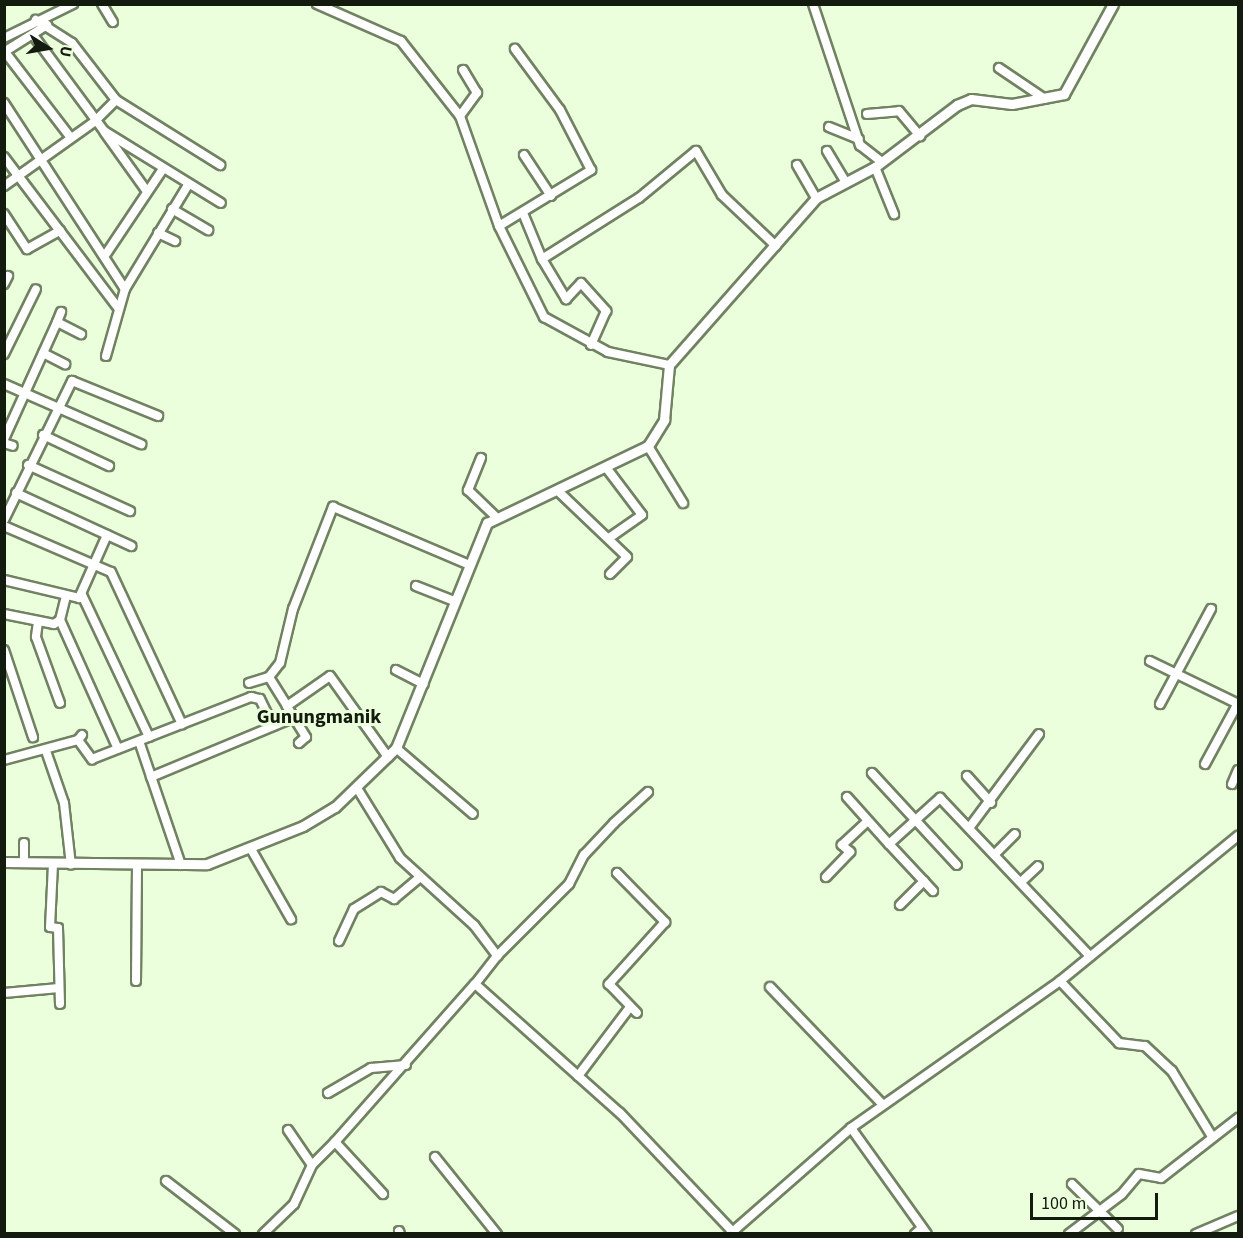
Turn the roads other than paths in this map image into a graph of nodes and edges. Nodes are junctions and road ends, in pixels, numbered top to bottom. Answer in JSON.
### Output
{"nodes":[{"id":1,"x":73,"y":4,"type":"edge"},
{"id":2,"x":102,"y":4,"type":"edge"},
{"id":3,"x":316,"y":4,"type":"edge"},
{"id":4,"x":813,"y":4,"type":"edge"},
{"id":5,"x":1113,"y":4,"type":"edge"},
{"id":6,"x":36,"y":20,"type":"junction"},
{"id":7,"x":113,"y":22,"type":"dead end"},
{"id":8,"x":47,"y":25,"type":"junction"},
{"id":9,"x":33,"y":35,"type":"junction"},
{"id":10,"x":4,"y":38,"type":"edge"},
{"id":11,"x":515,"y":49,"type":"dead end"},
{"id":12,"x":5,"y":52,"type":"edge"},
{"id":13,"x":999,"y":68,"type":"dead end"},
{"id":14,"x":463,"y":70,"type":"dead end"},
{"id":15,"x":116,"y":100,"type":"junction"},
{"id":16,"x":1046,"y":100,"type":"junction"},
{"id":17,"x":4,"y":103,"type":"edge"},
{"id":18,"x":867,"y":114,"type":"dead end"},
{"id":19,"x":460,"y":116,"type":"junction"},
{"id":20,"x":94,"y":122,"type":"junction"},
{"id":21,"x":829,"y":127,"type":"dead end"},
{"id":22,"x":104,"y":131,"type":"junction"},
{"id":23,"x":920,"y":136,"type":"junction"},
{"id":24,"x":71,"y":138,"type":"junction"},
{"id":25,"x":859,"y":139,"type":"junction"},
{"id":26,"x":827,"y":151,"type":"dead end"},
{"id":27,"x":524,"y":155,"type":"dead end"},
{"id":28,"x":4,"y":157,"type":"edge"},
{"id":29,"x":44,"y":158,"type":"junction"},
{"id":30,"x":220,"y":165,"type":"dead end"},
{"id":31,"x":796,"y":165,"type":"dead end"},
{"id":32,"x":878,"y":165,"type":"junction"},
{"id":33,"x":163,"y":169,"type":"junction"},
{"id":34,"x":18,"y":178,"type":"junction"},
{"id":35,"x":846,"y":183,"type":"junction"},
{"id":36,"x":188,"y":185,"type":"junction"},
{"id":37,"x":4,"y":186,"type":"edge"},
{"id":38,"x":146,"y":190,"type":"junction"},
{"id":39,"x":551,"y":196,"type":"junction"},
{"id":40,"x":816,"y":198,"type":"junction"},
{"id":41,"x":221,"y":203,"type":"dead end"},
{"id":42,"x":172,"y":209,"type":"junction"},
{"id":43,"x":523,"y":213,"type":"junction"},
{"id":44,"x":4,"y":214,"type":"edge"},
{"id":45,"x":894,"y":214,"type":"dead end"},
{"id":46,"x":499,"y":226,"type":"junction"},
{"id":47,"x":208,"y":230,"type":"dead end"},
{"id":48,"x":60,"y":231,"type":"junction"},
{"id":49,"x":158,"y":233,"type":"junction"},
{"id":50,"x":175,"y":242,"type":"dead end"},
{"id":51,"x":776,"y":246,"type":"junction"},
{"id":52,"x":106,"y":254,"type":"junction"},
{"id":53,"x":542,"y":259,"type":"junction"},
{"id":54,"x":36,"y":289,"type":"dead end"},
{"id":55,"x":125,"y":289,"type":"junction"},
{"id":56,"x":118,"y":308,"type":"junction"},
{"id":57,"x":61,"y":312,"type":"dead end"},
{"id":58,"x":57,"y":322,"type":"junction"},
{"id":59,"x":81,"y":334,"type":"dead end"},
{"id":60,"x":591,"y":345,"type":"junction"},
{"id":61,"x":4,"y":354,"type":"edge"},
{"id":62,"x":43,"y":354,"type":"junction"},
{"id":63,"x":106,"y":356,"type":"dead end"},
{"id":64,"x":65,"y":364,"type":"dead end"},
{"id":65,"x":669,"y":365,"type":"junction"},
{"id":66,"x":4,"y":384,"type":"edge"},
{"id":67,"x":25,"y":393,"type":"junction"},
{"id":68,"x":56,"y":407,"type":"junction"},
{"id":69,"x":158,"y":416,"type":"dead end"},
{"id":70,"x":42,"y":435,"type":"junction"},
{"id":71,"x":7,"y":443,"type":"edge"},
{"id":72,"x":141,"y":444,"type":"dead end"},
{"id":73,"x":648,"y":446,"type":"junction"},
{"id":74,"x":482,"y":458,"type":"dead end"},
{"id":75,"x":28,"y":465,"type":"junction"},
{"id":76,"x":109,"y":466,"type":"dead end"},
{"id":77,"x":608,"y":470,"type":"junction"},
{"id":78,"x":558,"y":491,"type":"junction"},
{"id":79,"x":16,"y":493,"type":"junction"},
{"id":80,"x":683,"y":503,"type":"dead end"},
{"id":81,"x":130,"y":511,"type":"dead end"},
{"id":82,"x":5,"y":515,"type":"edge"},
{"id":83,"x":495,"y":516,"type":"junction"},
{"id":84,"x":4,"y":526,"type":"edge"},
{"id":85,"x":107,"y":535,"type":"junction"},
{"id":86,"x":609,"y":538,"type":"junction"},
{"id":87,"x":131,"y":546,"type":"dead end"},
{"id":88,"x":467,"y":564,"type":"junction"},
{"id":89,"x":95,"y":565,"type":"junction"},
{"id":90,"x":610,"y":574,"type":"dead end"},
{"id":91,"x":4,"y":580,"type":"edge"},
{"id":92,"x":416,"y":586,"type":"dead end"},
{"id":93,"x":82,"y":595,"type":"junction"},
{"id":94,"x":66,"y":596,"type":"junction"},
{"id":95,"x":454,"y":601,"type":"junction"},
{"id":96,"x":1211,"y":609,"type":"dead end"},
{"id":97,"x":4,"y":614,"type":"edge"},
{"id":98,"x":60,"y":620,"type":"junction"},
{"id":99,"x":38,"y":622,"type":"junction"},
{"id":100,"x":4,"y":650,"type":"edge"},
{"id":101,"x":1150,"y":661,"type":"dead end"},
{"id":102,"x":7,"y":668,"type":"edge"},
{"id":103,"x":396,"y":670,"type":"dead end"},
{"id":104,"x":1176,"y":672,"type":"junction"},
{"id":105,"x":268,"y":677,"type":"junction"},
{"id":106,"x":249,"y":683,"type":"dead end"},
{"id":107,"x":424,"y":684,"type":"junction"},
{"id":108,"x":60,"y":703,"type":"dead end"},
{"id":109,"x":1160,"y":704,"type":"dead end"},
{"id":110,"x":1238,"y":704,"type":"edge"},
{"id":111,"x":287,"y":706,"type":"junction"},
{"id":112,"x":288,"y":720,"type":"dead end"},
{"id":113,"x":182,"y":724,"type":"junction"},
{"id":114,"x":273,"y":726,"type":"junction"},
{"id":115,"x":1039,"y":734,"type":"dead end"},
{"id":116,"x":33,"y":737,"type":"dead end"},
{"id":117,"x":149,"y":737,"type":"junction"},
{"id":118,"x":139,"y":741,"type":"junction"},
{"id":119,"x":299,"y":743,"type":"dead end"},
{"id":120,"x":396,"y":748,"type":"junction"},
{"id":121,"x":118,"y":749,"type":"junction"},
{"id":122,"x":46,"y":751,"type":"junction"},
{"id":123,"x":388,"y":757,"type":"junction"},
{"id":124,"x":4,"y":760,"type":"edge"},
{"id":125,"x":1205,"y":764,"type":"dead end"},
{"id":126,"x":1239,"y":770,"type":"edge"},
{"id":127,"x":872,"y":773,"type":"dead end"},
{"id":128,"x":967,"y":776,"type":"dead end"},
{"id":129,"x":152,"y":777,"type":"junction"},
{"id":130,"x":1232,"y":784,"type":"dead end"},
{"id":131,"x":357,"y":788,"type":"junction"},
{"id":132,"x":648,"y":792,"type":"dead end"},
{"id":133,"x":847,"y":797,"type":"dead end"},
{"id":134,"x":991,"y":803,"type":"junction"},
{"id":135,"x":473,"y":814,"type":"dead end"},
{"id":136,"x":918,"y":820,"type":"junction"},
{"id":137,"x":868,"y":821,"type":"junction"},
{"id":138,"x":969,"y":828,"type":"junction"},
{"id":139,"x":1015,"y":834,"type":"dead end"},
{"id":140,"x":1239,"y":836,"type":"edge"},
{"id":141,"x":24,"y":843,"type":"dead end"},
{"id":142,"x":889,"y":844,"type":"junction"},
{"id":143,"x":251,"y":849,"type":"junction"},
{"id":144,"x":994,"y":854,"type":"junction"},
{"id":145,"x":24,"y":861,"type":"junction"},
{"id":146,"x":4,"y":862,"type":"edge"},
{"id":147,"x":53,"y":864,"type":"junction"},
{"id":148,"x":136,"y":864,"type":"junction"},
{"id":149,"x":70,"y":865,"type":"junction"},
{"id":150,"x":181,"y":865,"type":"junction"},
{"id":151,"x":957,"y":865,"type":"dead end"},
{"id":152,"x":1038,"y":866,"type":"dead end"},
{"id":153,"x":617,"y":873,"type":"dead end"},
{"id":154,"x":420,"y":877,"type":"junction"},
{"id":155,"x":826,"y":877,"type":"dead end"},
{"id":156,"x":924,"y":881,"type":"junction"},
{"id":157,"x":1022,"y":882,"type":"junction"},
{"id":158,"x":933,"y":891,"type":"dead end"},
{"id":159,"x":900,"y":905,"type":"dead end"},
{"id":160,"x":291,"y":919,"type":"dead end"},
{"id":161,"x":339,"y":941,"type":"dead end"},
{"id":162,"x":497,"y":956,"type":"junction"},
{"id":163,"x":1090,"y":956,"type":"junction"},
{"id":164,"x":136,"y":981,"type":"dead end"},
{"id":165,"x":1060,"y":981,"type":"junction"},
{"id":166,"x":475,"y":984,"type":"junction"},
{"id":167,"x":770,"y":987,"type":"dead end"},
{"id":168,"x":59,"y":988,"type":"junction"},
{"id":169,"x":4,"y":993,"type":"edge"},
{"id":170,"x":60,"y":1004,"type":"dead end"},
{"id":171,"x":630,"y":1007,"type":"junction"},
{"id":172,"x":637,"y":1013,"type":"dead end"},
{"id":173,"x":406,"y":1065,"type":"junction"},
{"id":174,"x":578,"y":1076,"type":"junction"},
{"id":175,"x":327,"y":1093,"type":"dead end"},
{"id":176,"x":883,"y":1105,"type":"junction"},
{"id":177,"x":1239,"y":1118,"type":"edge"},
{"id":178,"x":851,"y":1128,"type":"junction"},
{"id":179,"x":288,"y":1130,"type":"dead end"},
{"id":180,"x":1211,"y":1135,"type":"junction"},
{"id":181,"x":334,"y":1142,"type":"junction"},
{"id":182,"x":435,"y":1157,"type":"dead end"},
{"id":183,"x":312,"y":1166,"type":"junction"},
{"id":184,"x":166,"y":1181,"type":"dead end"},
{"id":185,"x":1072,"y":1184,"type":"dead end"},
{"id":186,"x":383,"y":1194,"type":"dead end"},
{"id":187,"x":1096,"y":1211,"type":"junction"},
{"id":188,"x":1239,"y":1216,"type":"edge"},
{"id":189,"x":1118,"y":1229,"type":"dead end"},
{"id":190,"x":924,"y":1231,"type":"edge"},
{"id":191,"x":235,"y":1233,"type":"edge"},
{"id":192,"x":263,"y":1233,"type":"edge"},
{"id":193,"x":497,"y":1233,"type":"edge"},
{"id":194,"x":732,"y":1233,"type":"edge"},
{"id":195,"x":915,"y":1233,"type":"edge"},
{"id":196,"x":1069,"y":1233,"type":"edge"},
{"id":197,"x":1196,"y":1233,"type":"edge"}],
"edges":[{"from":1,"to":6,"type":"street"},
{"from":2,"to":7,"type":"street"},
{"from":3,"to":19,"type":"street"},
{"from":4,"to":25,"type":"street"},
{"from":5,"to":16,"type":"street"},
{"from":6,"to":8,"type":"street"},
{"from":6,"to":10,"type":"street"},
{"from":8,"to":9,"type":"street"},
{"from":8,"to":15,"type":"street"},
{"from":9,"to":12,"type":"street"},
{"from":9,"to":20,"type":"street"},
{"from":11,"to":39,"type":"street"},
{"from":12,"to":24,"type":"street"},
{"from":13,"to":16,"type":"street"},
{"from":14,"to":19,"type":"street"},
{"from":15,"to":20,"type":"street"},
{"from":15,"to":30,"type":"street"},
{"from":16,"to":23,"type":"street"},
{"from":17,"to":29,"type":"street"},
{"from":18,"to":23,"type":"street"},
{"from":19,"to":46,"type":"street"},
{"from":20,"to":22,"type":"street"},
{"from":20,"to":24,"type":"street"},
{"from":21,"to":25,"type":"street"},
{"from":22,"to":33,"type":"street"},
{"from":22,"to":38,"type":"street"},
{"from":23,"to":32,"type":"street"},
{"from":24,"to":29,"type":"street"},
{"from":25,"to":32,"type":"street"},
{"from":26,"to":35,"type":"street"},
{"from":27,"to":39,"type":"street"},
{"from":28,"to":34,"type":"street"},
{"from":29,"to":34,"type":"street"},
{"from":29,"to":52,"type":"street"},
{"from":31,"to":40,"type":"street"},
{"from":32,"to":35,"type":"street"},
{"from":32,"to":45,"type":"street"},
{"from":33,"to":36,"type":"street"},
{"from":33,"to":38,"type":"street"},
{"from":34,"to":37,"type":"street"},
{"from":34,"to":48,"type":"street"},
{"from":35,"to":40,"type":"street"},
{"from":36,"to":41,"type":"street"},
{"from":36,"to":42,"type":"street"},
{"from":38,"to":52,"type":"street"},
{"from":39,"to":43,"type":"street"},
{"from":40,"to":51,"type":"street"},
{"from":42,"to":47,"type":"street"},
{"from":42,"to":49,"type":"street"},
{"from":43,"to":46,"type":"street"},
{"from":43,"to":53,"type":"street"},
{"from":44,"to":48,"type":"street"},
{"from":46,"to":60,"type":"street"},
{"from":48,"to":56,"type":"street"},
{"from":49,"to":50,"type":"street"},
{"from":49,"to":55,"type":"street"},
{"from":51,"to":53,"type":"street"},
{"from":51,"to":65,"type":"street"},
{"from":52,"to":55,"type":"street"},
{"from":53,"to":60,"type":"street"},
{"from":54,"to":61,"type":"street"},
{"from":55,"to":56,"type":"street"},
{"from":56,"to":63,"type":"street"},
{"from":57,"to":58,"type":"street"},
{"from":58,"to":59,"type":"street"},
{"from":58,"to":62,"type":"street"},
{"from":60,"to":65,"type":"street"},
{"from":62,"to":64,"type":"street"},
{"from":62,"to":67,"type":"street"},
{"from":65,"to":73,"type":"street"},
{"from":66,"to":67,"type":"street"},
{"from":67,"to":68,"type":"street"},
{"from":67,"to":71,"type":"street"},
{"from":68,"to":69,"type":"street"},
{"from":68,"to":70,"type":"street"},
{"from":68,"to":72,"type":"street"},
{"from":70,"to":75,"type":"street"},
{"from":70,"to":76,"type":"street"},
{"from":73,"to":77,"type":"street"},
{"from":73,"to":80,"type":"street"},
{"from":74,"to":83,"type":"street"},
{"from":75,"to":79,"type":"street"},
{"from":75,"to":81,"type":"street"},
{"from":77,"to":78,"type":"street"},
{"from":77,"to":86,"type":"street"},
{"from":78,"to":83,"type":"street"},
{"from":78,"to":86,"type":"street"},
{"from":79,"to":82,"type":"street"},
{"from":79,"to":85,"type":"street"},
{"from":83,"to":88,"type":"street"},
{"from":84,"to":89,"type":"street"},
{"from":85,"to":87,"type":"street"},
{"from":85,"to":89,"type":"street"},
{"from":86,"to":90,"type":"street"},
{"from":88,"to":95,"type":"street"},
{"from":88,"to":105,"type":"street"},
{"from":89,"to":93,"type":"street"},
{"from":89,"to":113,"type":"street"},
{"from":91,"to":94,"type":"street"},
{"from":92,"to":95,"type":"street"},
{"from":93,"to":94,"type":"street"},
{"from":93,"to":117,"type":"street"},
{"from":94,"to":98,"type":"street"},
{"from":95,"to":107,"type":"street"},
{"from":96,"to":104,"type":"street"},
{"from":97,"to":99,"type":"street"},
{"from":98,"to":99,"type":"street"},
{"from":98,"to":121,"type":"street"},
{"from":99,"to":108,"type":"street"},
{"from":100,"to":102,"type":"street"},
{"from":101,"to":104,"type":"street"},
{"from":102,"to":116,"type":"street"},
{"from":103,"to":107,"type":"street"},
{"from":104,"to":109,"type":"street"},
{"from":104,"to":110,"type":"street"},
{"from":105,"to":106,"type":"street"},
{"from":105,"to":111,"type":"street"},
{"from":107,"to":120,"type":"street"},
{"from":110,"to":125,"type":"street"},
{"from":111,"to":119,"type":"street"},
{"from":111,"to":123,"type":"street"},
{"from":112,"to":114,"type":"street"},
{"from":113,"to":114,"type":"street"},
{"from":113,"to":117,"type":"street"},
{"from":114,"to":129,"type":"street"},
{"from":115,"to":134,"type":"street"},
{"from":117,"to":118,"type":"street"},
{"from":118,"to":121,"type":"street"},
{"from":118,"to":129,"type":"street"},
{"from":120,"to":123,"type":"street"},
{"from":120,"to":135,"type":"street"},
{"from":121,"to":122,"type":"street"},
{"from":122,"to":124,"type":"street"},
{"from":122,"to":149,"type":"street"},
{"from":123,"to":131,"type":"street"},
{"from":126,"to":130,"type":"street"},
{"from":127,"to":136,"type":"street"},
{"from":128,"to":134,"type":"street"},
{"from":129,"to":150,"type":"street"},
{"from":131,"to":143,"type":"street"},
{"from":131,"to":154,"type":"street"},
{"from":132,"to":162,"type":"street"},
{"from":133,"to":137,"type":"street"},
{"from":134,"to":138,"type":"street"},
{"from":136,"to":138,"type":"street"},
{"from":136,"to":142,"type":"street"},
{"from":136,"to":151,"type":"street"},
{"from":137,"to":142,"type":"street"},
{"from":137,"to":155,"type":"street"},
{"from":138,"to":144,"type":"street"},
{"from":139,"to":144,"type":"street"},
{"from":140,"to":163,"type":"street"},
{"from":141,"to":145,"type":"street"},
{"from":142,"to":156,"type":"street"},
{"from":143,"to":150,"type":"street"},
{"from":143,"to":160,"type":"street"},
{"from":144,"to":157,"type":"street"},
{"from":145,"to":146,"type":"street"},
{"from":145,"to":147,"type":"street"},
{"from":147,"to":149,"type":"street"},
{"from":147,"to":168,"type":"street"},
{"from":148,"to":149,"type":"street"},
{"from":148,"to":150,"type":"street"},
{"from":148,"to":164,"type":"street"},
{"from":152,"to":157,"type":"street"},
{"from":153,"to":171,"type":"street"},
{"from":154,"to":161,"type":"street"},
{"from":154,"to":162,"type":"street"},
{"from":156,"to":158,"type":"street"},
{"from":156,"to":159,"type":"street"},
{"from":157,"to":163,"type":"street"},
{"from":162,"to":166,"type":"street"},
{"from":163,"to":165,"type":"street"},
{"from":165,"to":176,"type":"street"},
{"from":165,"to":180,"type":"street"},
{"from":166,"to":173,"type":"street"},
{"from":166,"to":174,"type":"street"},
{"from":167,"to":176,"type":"street"},
{"from":168,"to":169,"type":"street"},
{"from":168,"to":170,"type":"street"},
{"from":171,"to":172,"type":"street"},
{"from":171,"to":174,"type":"street"},
{"from":173,"to":175,"type":"street"},
{"from":173,"to":181,"type":"street"},
{"from":174,"to":194,"type":"street"},
{"from":176,"to":178,"type":"street"},
{"from":177,"to":180,"type":"street"},
{"from":178,"to":190,"type":"street"},
{"from":178,"to":194,"type":"street"},
{"from":179,"to":183,"type":"street"},
{"from":180,"to":187,"type":"street"},
{"from":181,"to":183,"type":"street"},
{"from":181,"to":186,"type":"street"},
{"from":182,"to":193,"type":"street"},
{"from":183,"to":192,"type":"street"},
{"from":184,"to":191,"type":"street"},
{"from":185,"to":187,"type":"street"},
{"from":187,"to":189,"type":"street"},
{"from":187,"to":196,"type":"street"},
{"from":188,"to":197,"type":"street"},
{"from":190,"to":195,"type":"street"}]}
